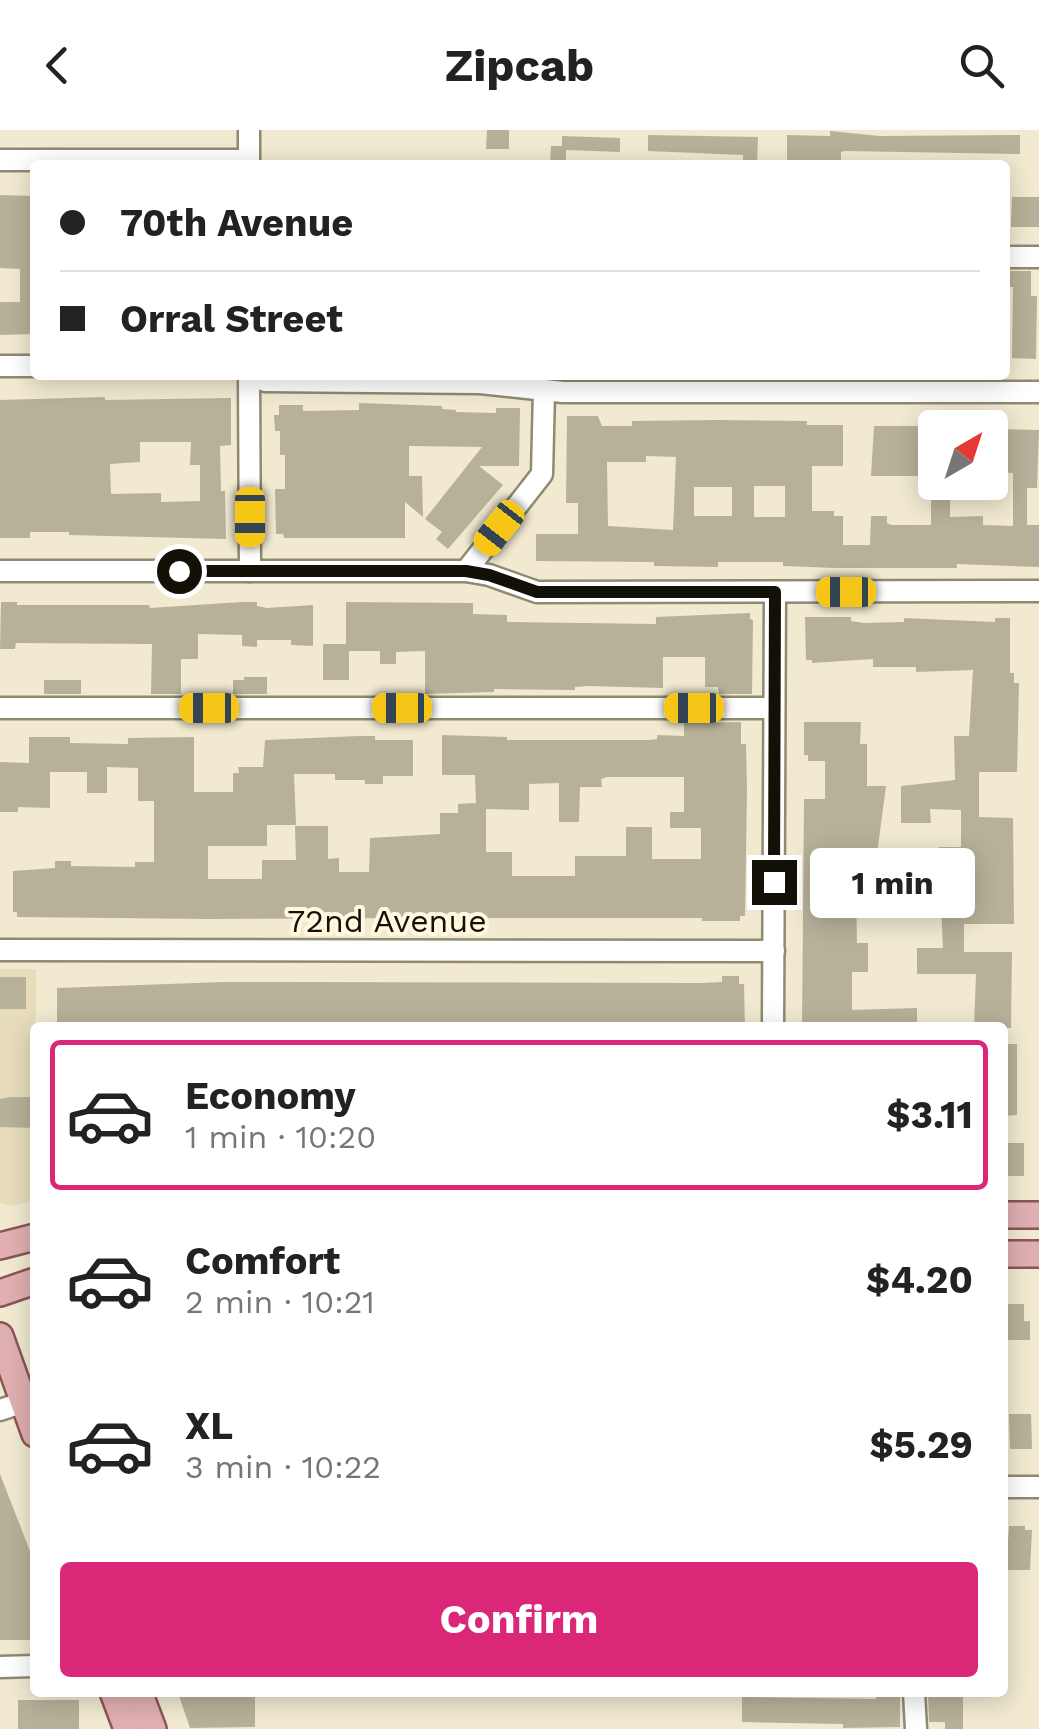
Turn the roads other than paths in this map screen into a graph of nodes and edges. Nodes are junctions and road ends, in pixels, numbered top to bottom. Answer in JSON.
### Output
{"nodes":[{"id":1,"x":249,"y":130,"type":"edge"},
{"id":2,"x":0,"y":160,"type":"edge"},
{"id":3,"x":30,"y":160,"type":"edge"},
{"id":4,"x":249,"y":160,"type":"edge"},
{"id":5,"x":1010,"y":257,"type":"edge"},
{"id":6,"x":1039,"y":257,"type":"edge"},
{"id":7,"x":0,"y":366,"type":"edge"},
{"id":8,"x":30,"y":366,"type":"edge"},
{"id":9,"x":250,"y":380,"type":"edge"},
{"id":10,"x":262,"y":380,"type":"edge"},
{"id":11,"x":544,"y":390,"type":"junction"},
{"id":12,"x":1039,"y":392,"type":"edge"},
{"id":13,"x":0,"y":571,"type":"edge"},
{"id":14,"x":250,"y":571,"type":"junction"},
{"id":15,"x":466,"y":571,"type":"junction"},
{"id":16,"x":775,"y":592,"type":"junction"},
{"id":17,"x":1039,"y":592,"type":"edge"},
{"id":18,"x":0,"y":708,"type":"edge"},
{"id":19,"x":774,"y":708,"type":"junction"},
{"id":20,"x":0,"y":950,"type":"edge"},
{"id":21,"x":774,"y":951,"type":"junction"},
{"id":22,"x":774,"y":1022,"type":"edge"},
{"id":23,"x":1008,"y":1214,"type":"edge"},
{"id":24,"x":1039,"y":1215,"type":"edge"},
{"id":25,"x":30,"y":1238,"type":"edge"},
{"id":26,"x":0,"y":1246,"type":"edge"},
{"id":27,"x":1008,"y":1254,"type":"edge"},
{"id":28,"x":1039,"y":1254,"type":"edge"},
{"id":29,"x":30,"y":1283,"type":"edge"},
{"id":30,"x":0,"y":1293,"type":"edge"},
{"id":31,"x":0,"y":1336,"type":"edge"},
{"id":32,"x":12,"y":1406,"type":"edge"},
{"id":33,"x":30,"y":1428,"type":"edge"},
{"id":34,"x":1008,"y":1487,"type":"edge"},
{"id":35,"x":1039,"y":1487,"type":"edge"},
{"id":36,"x":30,"y":1666,"type":"edge"},
{"id":37,"x":0,"y":1667,"type":"edge"},
{"id":38,"x":115,"y":1697,"type":"edge"},
{"id":39,"x":140,"y":1697,"type":"edge"},
{"id":40,"x":914,"y":1697,"type":"edge"},
{"id":41,"x":126,"y":1729,"type":"edge"},
{"id":42,"x":153,"y":1729,"type":"edge"},
{"id":43,"x":916,"y":1729,"type":"edge"}],
"edges":[{"from":1,"to":4,"type":"street"},
{"from":2,"to":3,"type":"street"},
{"from":5,"to":6,"type":"street"},
{"from":7,"to":8,"type":"street"},
{"from":9,"to":14,"type":"street"},
{"from":10,"to":11,"type":"street"},
{"from":11,"to":12,"type":"street"},
{"from":11,"to":15,"type":"street"},
{"from":13,"to":14,"type":"street"},
{"from":14,"to":15,"type":"street"},
{"from":15,"to":16,"type":"street"},
{"from":16,"to":17,"type":"street"},
{"from":16,"to":19,"type":"street"},
{"from":18,"to":19,"type":"street"},
{"from":19,"to":21,"type":"street"},
{"from":20,"to":21,"type":"street","name":"72nd Avenue"},
{"from":21,"to":22,"type":"street"},
{"from":23,"to":24,"type":"main road"},
{"from":25,"to":26,"type":"main road"},
{"from":27,"to":28,"type":"main road"},
{"from":29,"to":30,"type":"main road"},
{"from":31,"to":32,"type":"main road"},
{"from":32,"to":33,"type":"main road"},
{"from":34,"to":35,"type":"street"},
{"from":36,"to":37,"type":"street"},
{"from":38,"to":41,"type":"main road"},
{"from":39,"to":42,"type":"main road"},
{"from":40,"to":43,"type":"street"}]}
